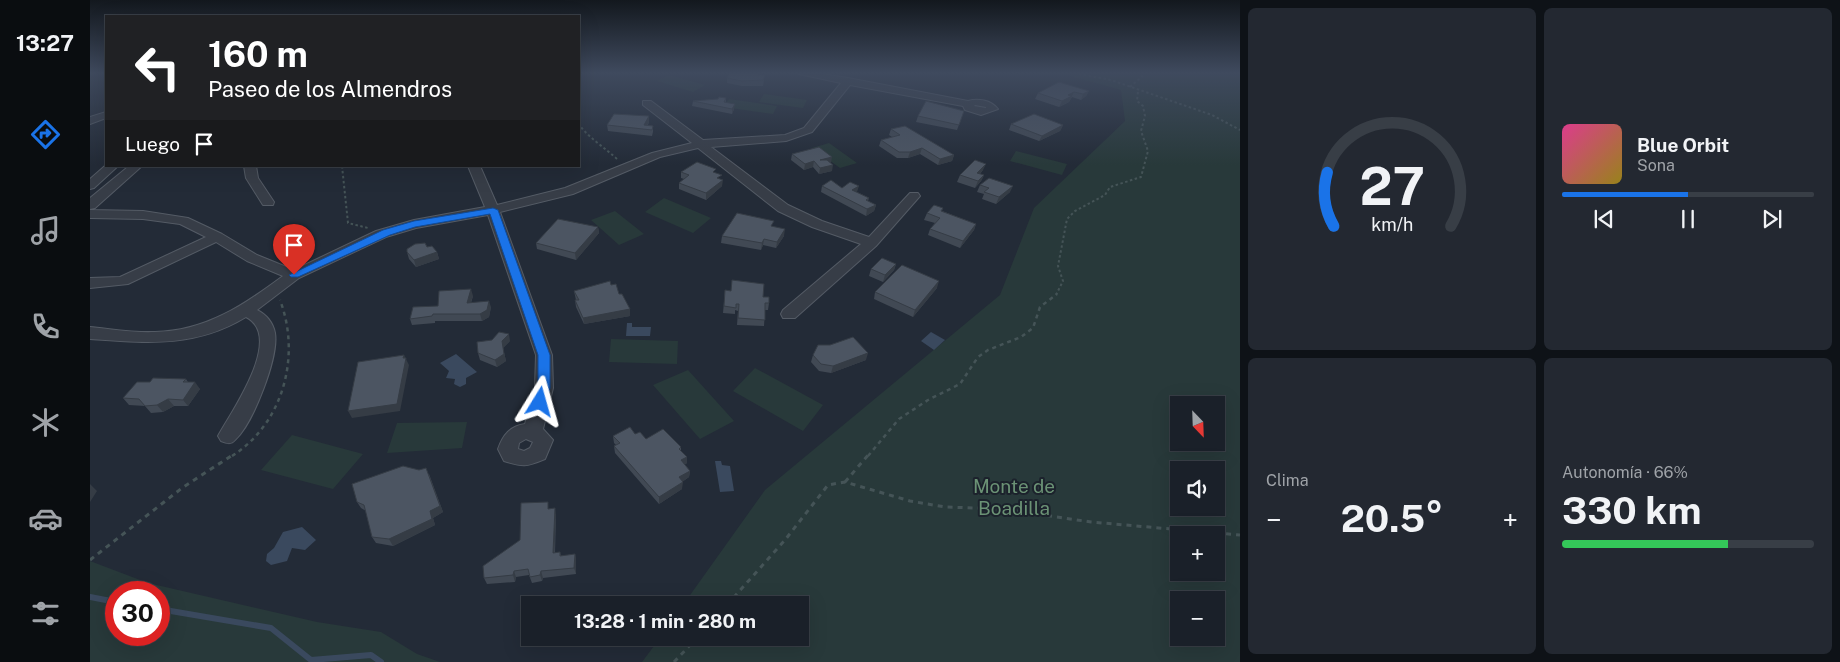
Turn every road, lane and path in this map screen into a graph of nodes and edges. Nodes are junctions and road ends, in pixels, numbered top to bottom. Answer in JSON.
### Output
{"nodes":[{"id":1,"x":647,"y":103,"type":"dead end"},
{"id":2,"x":830,"y":103,"type":"edge"},
{"id":3,"x":962,"y":103,"type":"edge"},
{"id":4,"x":1139,"y":103,"type":"edge"},
{"id":5,"x":1175,"y":103,"type":"edge"},
{"id":6,"x":968,"y":104,"type":"dead end"},
{"id":7,"x":105,"y":115,"type":"edge"},
{"id":8,"x":90,"y":120,"type":"edge"},
{"id":9,"x":580,"y":126,"type":"edge"},
{"id":10,"x":1240,"y":130,"type":"edge"},
{"id":11,"x":700,"y":144,"type":"junction"},
{"id":12,"x":111,"y":167,"type":"edge"},
{"id":13,"x":135,"y":167,"type":"edge"},
{"id":14,"x":250,"y":167,"type":"edge"},
{"id":15,"x":342,"y":167,"type":"edge"},
{"id":16,"x":474,"y":167,"type":"edge"},
{"id":17,"x":626,"y":168,"type":"junction"},
{"id":18,"x":90,"y":185,"type":"edge"},
{"id":19,"x":914,"y":196,"type":"dead end"},
{"id":20,"x":268,"y":202,"type":"dead end"},
{"id":21,"x":90,"y":205,"type":"edge"},
{"id":22,"x":493,"y":210,"type":"junction"},
{"id":23,"x":90,"y":214,"type":"edge"},
{"id":24,"x":386,"y":232,"type":"junction"},
{"id":25,"x":217,"y":237,"type":"junction"},
{"id":26,"x":871,"y":243,"type":"junction"},
{"id":27,"x":294,"y":275,"type":"junction"},
{"id":28,"x":90,"y":283,"type":"edge"},
{"id":29,"x":244,"y":310,"type":"junction"},
{"id":30,"x":789,"y":314,"type":"dead end"},
{"id":31,"x":90,"y":333,"type":"edge"},
{"id":32,"x":533,"y":432,"type":"dead end"},
{"id":33,"x":228,"y":436,"type":"dead end"},
{"id":34,"x":845,"y":482,"type":"junction"},
{"id":35,"x":1240,"y":535,"type":"edge"},
{"id":36,"x":736,"y":596,"type":"edge"},
{"id":37,"x":689,"y":646,"type":"edge"},
{"id":38,"x":674,"y":662,"type":"edge"}],
"edges":[{"from":1,"to":11,"type":"street"},
{"from":2,"to":11,"type":"street"},
{"from":3,"to":6,"type":"street"},
{"from":4,"to":34,"type":"path"},
{"from":5,"to":10,"type":"path"},
{"from":7,"to":8,"type":"street"},
{"from":9,"to":17,"type":"path"},
{"from":11,"to":17,"type":"street"},
{"from":11,"to":26,"type":"street"},
{"from":12,"to":18,"type":"street"},
{"from":13,"to":21,"type":"street"},
{"from":14,"to":20,"type":"street"},
{"from":15,"to":24,"type":"path"},
{"from":16,"to":22,"type":"street"},
{"from":17,"to":22,"type":"street"},
{"from":19,"to":26,"type":"street"},
{"from":22,"to":24,"type":"street"},
{"from":22,"to":32,"type":"street"},
{"from":23,"to":25,"type":"street"},
{"from":24,"to":27,"type":"street"},
{"from":25,"to":27,"type":"street"},
{"from":25,"to":28,"type":"street"},
{"from":26,"to":30,"type":"street"},
{"from":27,"to":29,"type":"street"},
{"from":29,"to":31,"type":"street"},
{"from":29,"to":33,"type":"street"},
{"from":34,"to":35,"type":"path"},
{"from":34,"to":36,"type":"path"},
{"from":37,"to":38,"type":"path"}]}
